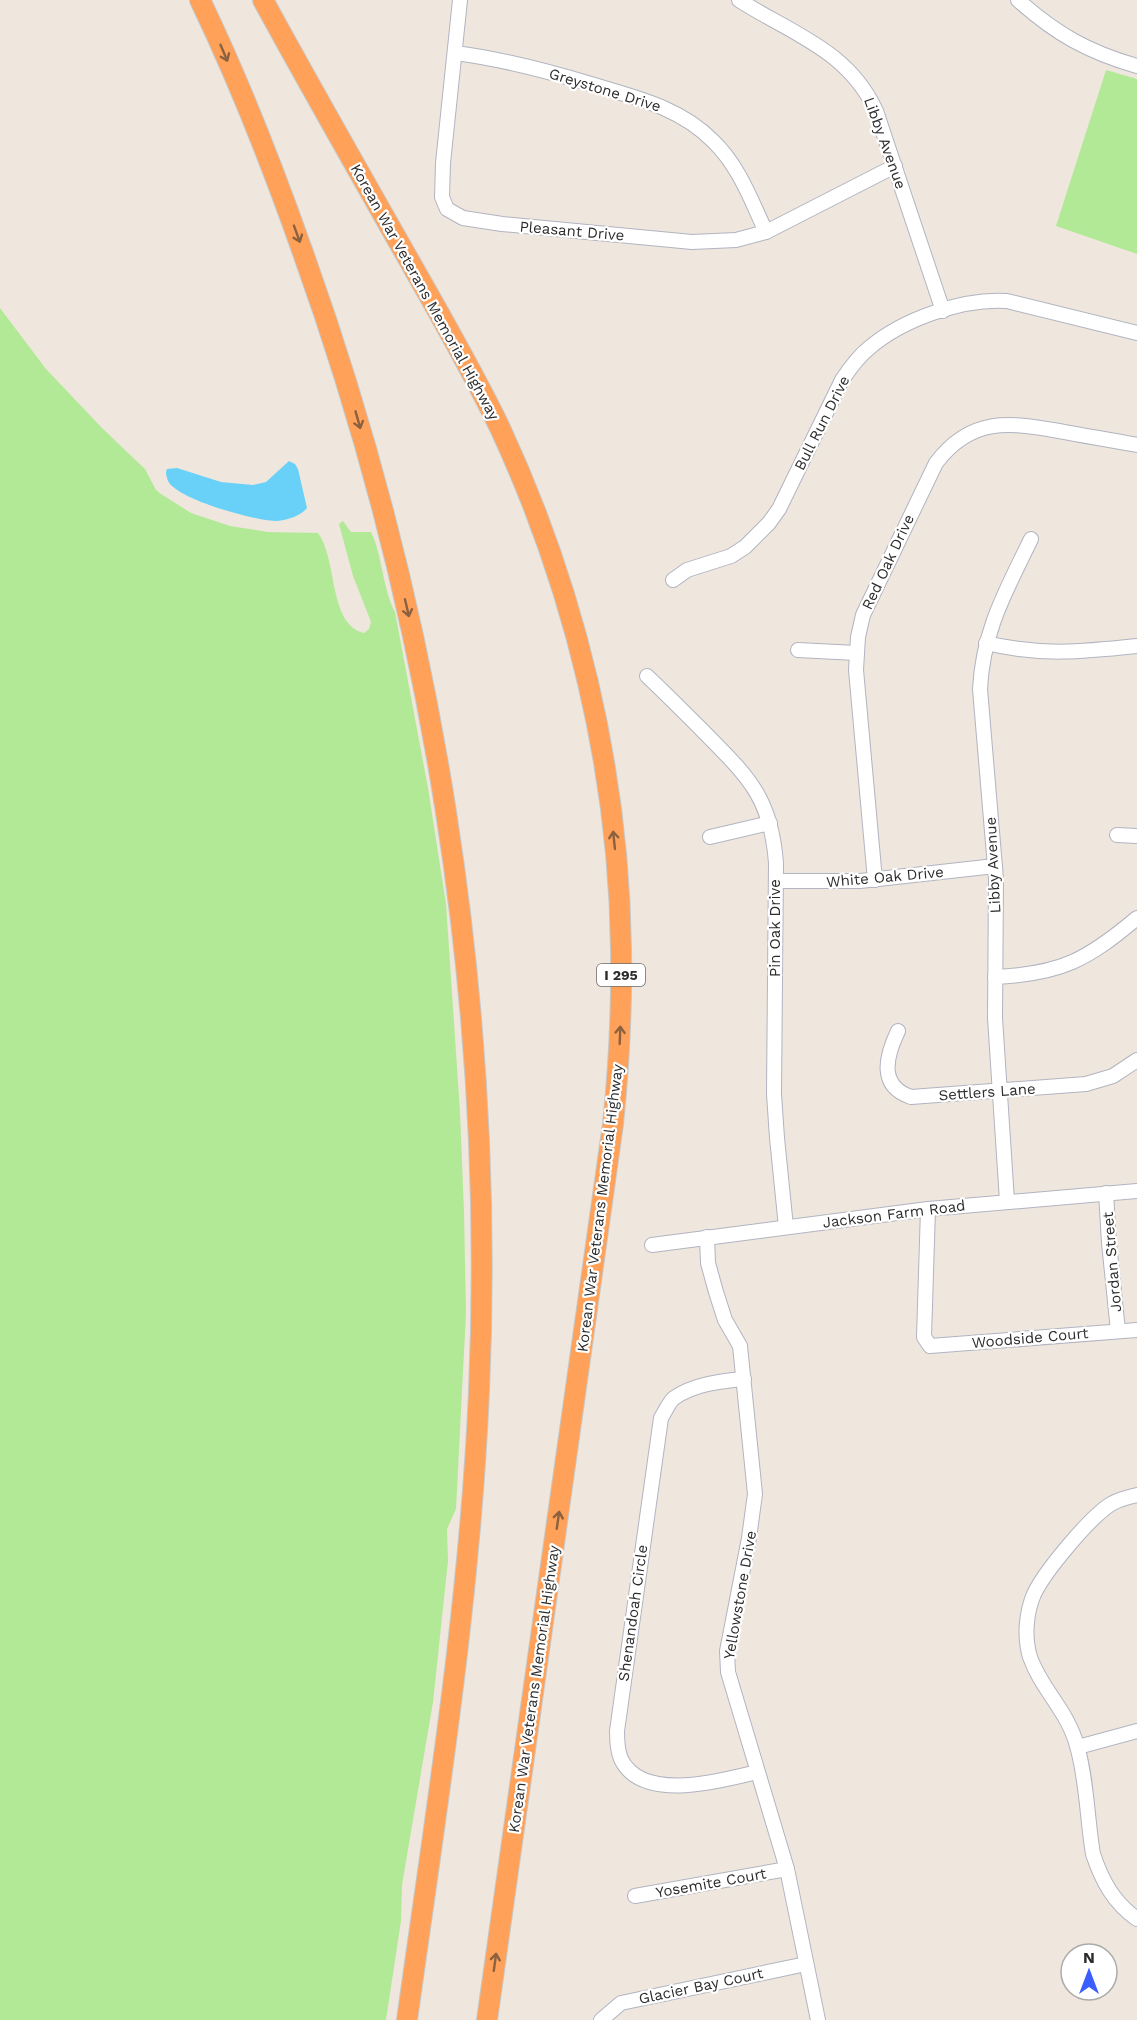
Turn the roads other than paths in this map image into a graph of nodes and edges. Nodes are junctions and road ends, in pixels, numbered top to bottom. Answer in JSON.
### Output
{"nodes":[{"id":1,"x":200,"y":0,"type":"edge"},
{"id":2,"x":263,"y":0,"type":"edge"},
{"id":3,"x":460,"y":0,"type":"edge"},
{"id":4,"x":740,"y":0,"type":"edge"},
{"id":5,"x":1018,"y":0,"type":"edge"},
{"id":6,"x":455,"y":53,"type":"junction"},
{"id":7,"x":1137,"y":66,"type":"edge"},
{"id":8,"x":895,"y":166,"type":"junction"},
{"id":9,"x":766,"y":232,"type":"junction"},
{"id":10,"x":943,"y":311,"type":"junction"},
{"id":11,"x":1137,"y":333,"type":"edge"},
{"id":12,"x":1137,"y":445,"type":"edge"},
{"id":13,"x":1031,"y":539,"type":"dead end"},
{"id":14,"x":673,"y":580,"type":"dead end"},
{"id":15,"x":986,"y":643,"type":"junction"},
{"id":16,"x":1137,"y":646,"type":"edge"},
{"id":17,"x":798,"y":650,"type":"dead end"},
{"id":18,"x":856,"y":653,"type":"junction"},
{"id":19,"x":647,"y":676,"type":"dead end"},
{"id":20,"x":770,"y":823,"type":"junction"},
{"id":21,"x":1117,"y":836,"type":"dead end"},
{"id":22,"x":1137,"y":836,"type":"edge"},
{"id":23,"x":710,"y":837,"type":"dead end"},
{"id":24,"x":995,"y":867,"type":"junction"},
{"id":25,"x":875,"y":880,"type":"junction"},
{"id":26,"x":776,"y":881,"type":"junction"},
{"id":27,"x":1137,"y":918,"type":"edge"},
{"id":28,"x":995,"y":977,"type":"junction"},
{"id":29,"x":898,"y":1030,"type":"dead end"},
{"id":30,"x":1137,"y":1060,"type":"edge"},
{"id":31,"x":999,"y":1092,"type":"junction"},
{"id":32,"x":1137,"y":1191,"type":"edge"},
{"id":33,"x":1106,"y":1193,"type":"junction"},
{"id":34,"x":1007,"y":1201,"type":"junction"},
{"id":35,"x":928,"y":1209,"type":"junction"},
{"id":36,"x":786,"y":1227,"type":"junction"},
{"id":37,"x":707,"y":1237,"type":"junction"},
{"id":38,"x":652,"y":1245,"type":"dead end"},
{"id":39,"x":1137,"y":1330,"type":"edge"},
{"id":40,"x":1118,"y":1331,"type":"junction"},
{"id":41,"x":744,"y":1379,"type":"junction"},
{"id":42,"x":1137,"y":1495,"type":"edge"},
{"id":43,"x":1137,"y":1731,"type":"edge"},
{"id":44,"x":1078,"y":1747,"type":"junction"},
{"id":45,"x":757,"y":1772,"type":"junction"},
{"id":46,"x":788,"y":1869,"type":"junction"},
{"id":47,"x":635,"y":1896,"type":"dead end"},
{"id":48,"x":1137,"y":1919,"type":"edge"},
{"id":49,"x":806,"y":1964,"type":"junction"},
{"id":50,"x":407,"y":2020,"type":"edge"},
{"id":51,"x":487,"y":2020,"type":"edge"},
{"id":52,"x":601,"y":2020,"type":"edge"},
{"id":53,"x":818,"y":2020,"type":"edge"}],
"edges":[{"from":1,"to":50,"type":"highway","one_way":true},
{"from":51,"to":2,"type":"highway","name":"Korean War Veterans Memorial Highway","number":"I 295","one_way":true},
{"from":3,"to":6,"type":"street","name":"Pleasant Drive"},
{"from":4,"to":8,"type":"street","name":"Libby Avenue"},
{"from":5,"to":7,"type":"street"},
{"from":6,"to":9,"type":"street","name":"Greystone Drive"},
{"from":6,"to":9,"type":"street","name":"Pleasant Drive"},
{"from":8,"to":9,"type":"street","name":"Pleasant Drive"},
{"from":8,"to":10,"type":"street","name":"Libby Avenue"},
{"from":10,"to":11,"type":"street","name":"Bull Run Drive"},
{"from":10,"to":14,"type":"street","name":"Bull Run Drive"},
{"from":12,"to":18,"type":"street","name":"Red Oak Drive"},
{"from":13,"to":15,"type":"street","name":"Libby Avenue"},
{"from":15,"to":16,"type":"street"},
{"from":15,"to":24,"type":"street","name":"Libby Avenue"},
{"from":17,"to":18,"type":"street"},
{"from":18,"to":25,"type":"street","name":"Red Oak Drive"},
{"from":19,"to":20,"type":"street","name":"Pin Oak Drive"},
{"from":20,"to":23,"type":"street"},
{"from":20,"to":26,"type":"street","name":"Pin Oak Drive"},
{"from":21,"to":22,"type":"street"},
{"from":24,"to":25,"type":"street","name":"White Oak Drive"},
{"from":24,"to":28,"type":"street","name":"Libby Avenue"},
{"from":25,"to":26,"type":"street","name":"White Oak Drive"},
{"from":26,"to":36,"type":"street","name":"Pin Oak Drive"},
{"from":27,"to":28,"type":"street"},
{"from":28,"to":31,"type":"street","name":"Libby Avenue"},
{"from":29,"to":31,"type":"street","name":"Settlers Lane"},
{"from":30,"to":31,"type":"street","name":"Settlers Lane"},
{"from":31,"to":34,"type":"street","name":"Libby Avenue"},
{"from":32,"to":33,"type":"street","name":"Jackson Farm Road"},
{"from":33,"to":34,"type":"street","name":"Jackson Farm Road"},
{"from":33,"to":40,"type":"street","name":"Jordan Street"},
{"from":34,"to":35,"type":"street","name":"Jackson Farm Road"},
{"from":35,"to":36,"type":"street","name":"Jackson Farm Road"},
{"from":35,"to":40,"type":"street","name":"Woodside Court"},
{"from":36,"to":37,"type":"street","name":"Jackson Farm Road"},
{"from":37,"to":38,"type":"street","name":"Jackson Farm Road"},
{"from":37,"to":41,"type":"street","name":"Yellowstone Drive"},
{"from":39,"to":40,"type":"street","name":"Woodside Court"},
{"from":41,"to":45,"type":"street","name":"Yellowstone Drive"},
{"from":41,"to":45,"type":"street","name":"Shenandoah Circle"},
{"from":42,"to":44,"type":"street"},
{"from":43,"to":44,"type":"street"},
{"from":44,"to":48,"type":"street"},
{"from":45,"to":46,"type":"street","name":"Yellowstone Drive"},
{"from":46,"to":47,"type":"street","name":"Yosemite Court"},
{"from":46,"to":49,"type":"street","name":"Yellowstone Drive"},
{"from":49,"to":52,"type":"street","name":"Glacier Bay Court"},
{"from":49,"to":53,"type":"street","name":"Yellowstone Drive"}]}
